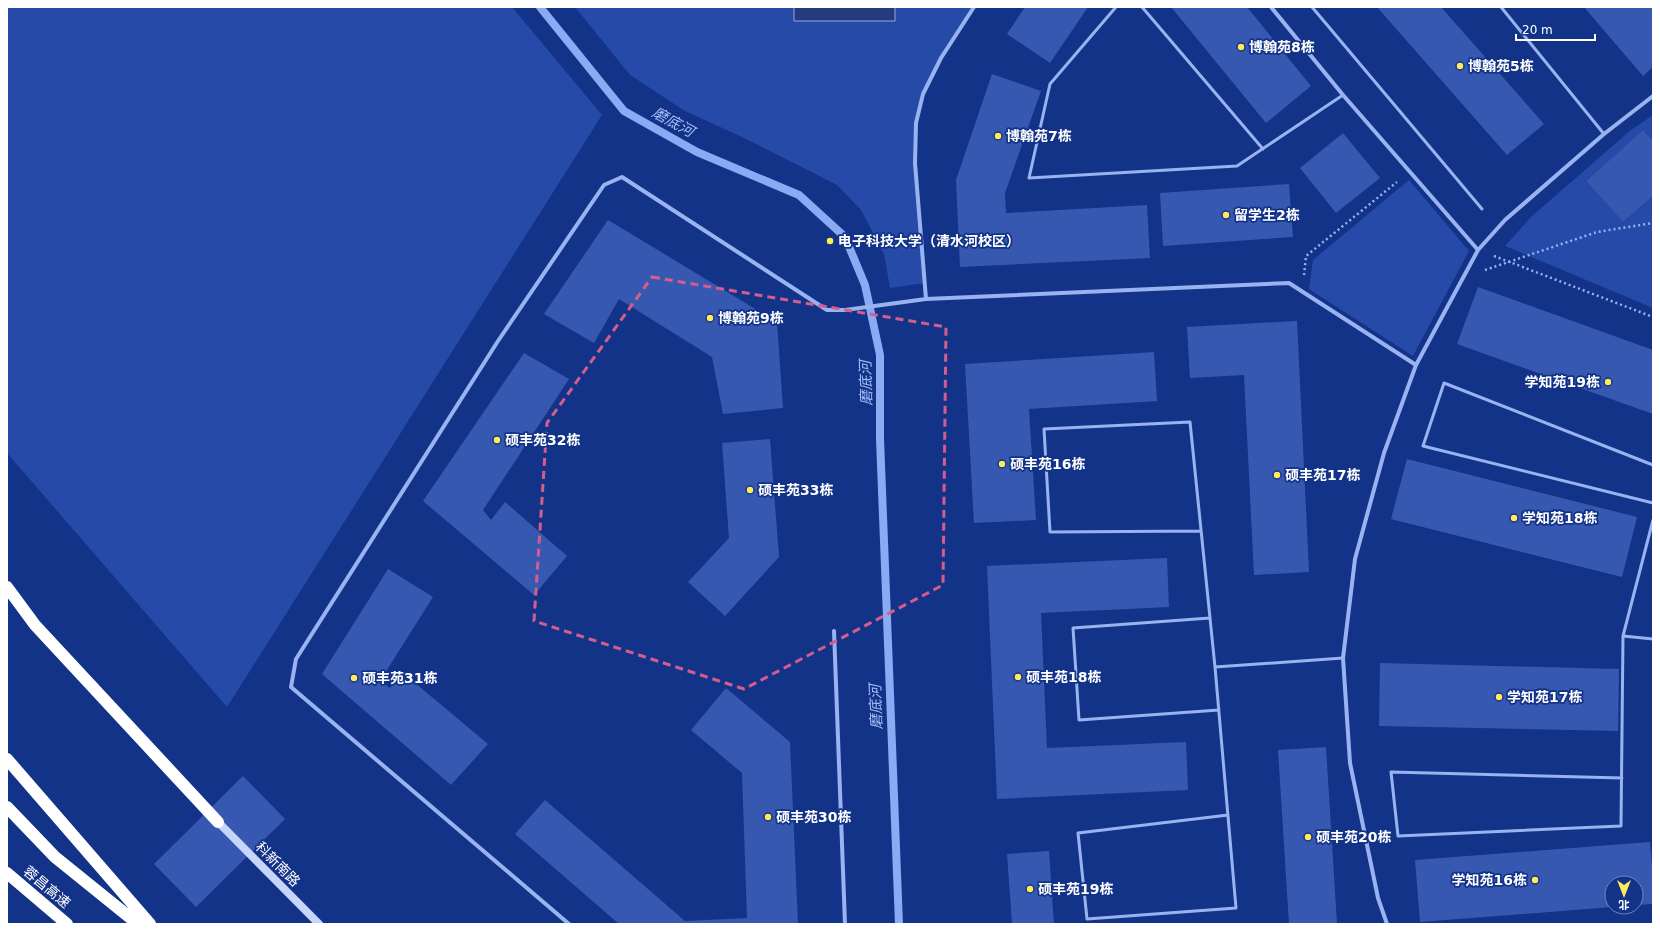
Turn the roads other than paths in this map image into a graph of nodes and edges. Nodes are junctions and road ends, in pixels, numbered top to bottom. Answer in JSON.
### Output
{"nodes":[{"id":1,"x":974,"y":7,"type":"edge"},
{"id":2,"x":1116,"y":7,"type":"edge"},
{"id":3,"x":1142,"y":7,"type":"edge"},
{"id":4,"x":1271,"y":7,"type":"edge"},
{"id":5,"x":1312,"y":7,"type":"edge"},
{"id":6,"x":1501,"y":7,"type":"edge"},
{"id":7,"x":1343,"y":95,"type":"junction"},
{"id":8,"x":1653,"y":96,"type":"edge"},
{"id":9,"x":1604,"y":134,"type":"junction"},
{"id":10,"x":1263,"y":149,"type":"junction"},
{"id":11,"x":1482,"y":209,"type":"dead end"},
{"id":12,"x":1478,"y":250,"type":"junction"},
{"id":13,"x":926,"y":299,"type":"junction"},
{"id":14,"x":1416,"y":364,"type":"junction"},
{"id":15,"x":1653,"y":465,"type":"edge"},
{"id":16,"x":1653,"y":503,"type":"edge"},
{"id":17,"x":1653,"y":520,"type":"edge"},
{"id":18,"x":1201,"y":530,"type":"junction"},
{"id":19,"x":7,"y":587,"type":"edge"},
{"id":20,"x":7,"y":597,"type":"edge"},
{"id":21,"x":1210,"y":618,"type":"junction"},
{"id":22,"x":35,"y":625,"type":"junction"},
{"id":23,"x":834,"y":631,"type":"dead end"},
{"id":24,"x":1623,"y":636,"type":"junction"},
{"id":25,"x":1653,"y":639,"type":"edge"},
{"id":26,"x":1343,"y":658,"type":"junction"},
{"id":27,"x":1215,"y":667,"type":"junction"},
{"id":28,"x":1219,"y":710,"type":"junction"},
{"id":29,"x":7,"y":759,"type":"edge"},
{"id":30,"x":1622,"y":778,"type":"junction"},
{"id":31,"x":7,"y":807,"type":"edge"},
{"id":32,"x":1228,"y":815,"type":"junction"},
{"id":33,"x":218,"y":822,"type":"joint"},
{"id":34,"x":7,"y":873,"type":"edge"},
{"id":35,"x":67,"y":924,"type":"edge"},
{"id":36,"x":138,"y":924,"type":"edge"},
{"id":37,"x":150,"y":924,"type":"edge"},
{"id":38,"x":320,"y":924,"type":"edge"},
{"id":39,"x":569,"y":924,"type":"edge"},
{"id":40,"x":845,"y":924,"type":"edge"},
{"id":41,"x":1387,"y":924,"type":"edge"}],
"edges":[{"from":1,"to":13,"type":"street"},
{"from":2,"to":10,"type":"lane"},
{"from":3,"to":10,"type":"lane"},
{"from":4,"to":7,"type":"street"},
{"from":5,"to":11,"type":"lane"},
{"from":6,"to":9,"type":"lane"},
{"from":7,"to":10,"type":"lane"},
{"from":7,"to":12,"type":"street"},
{"from":8,"to":9,"type":"street"},
{"from":9,"to":12,"type":"street"},
{"from":12,"to":14,"type":"street"},
{"from":13,"to":14,"type":"street"},
{"from":13,"to":39,"type":"street"},
{"from":14,"to":26,"type":"street"},
{"from":15,"to":16,"type":"lane"},
{"from":17,"to":24,"type":"lane"},
{"from":18,"to":18,"type":"lane"},
{"from":18,"to":21,"type":"lane"},
{"from":19,"to":22,"type":"highway"},
{"from":20,"to":22,"type":"highway"},
{"from":21,"to":27,"type":"lane"},
{"from":21,"to":28,"type":"lane"},
{"from":22,"to":33,"type":"highway"},
{"from":23,"to":40,"type":"street"},
{"from":24,"to":25,"type":"lane"},
{"from":24,"to":30,"type":"lane"},
{"from":26,"to":27,"type":"lane"},
{"from":26,"to":41,"type":"street"},
{"from":27,"to":28,"type":"lane"},
{"from":28,"to":32,"type":"lane"},
{"from":29,"to":37,"type":"highway"},
{"from":30,"to":30,"type":"lane"},
{"from":31,"to":36,"type":"highway"},
{"from":32,"to":32,"type":"lane"},
{"from":33,"to":38,"type":"main road","name":"科新南路"},
{"from":34,"to":35,"type":"highway","name":"蓉昌高速"}]}
